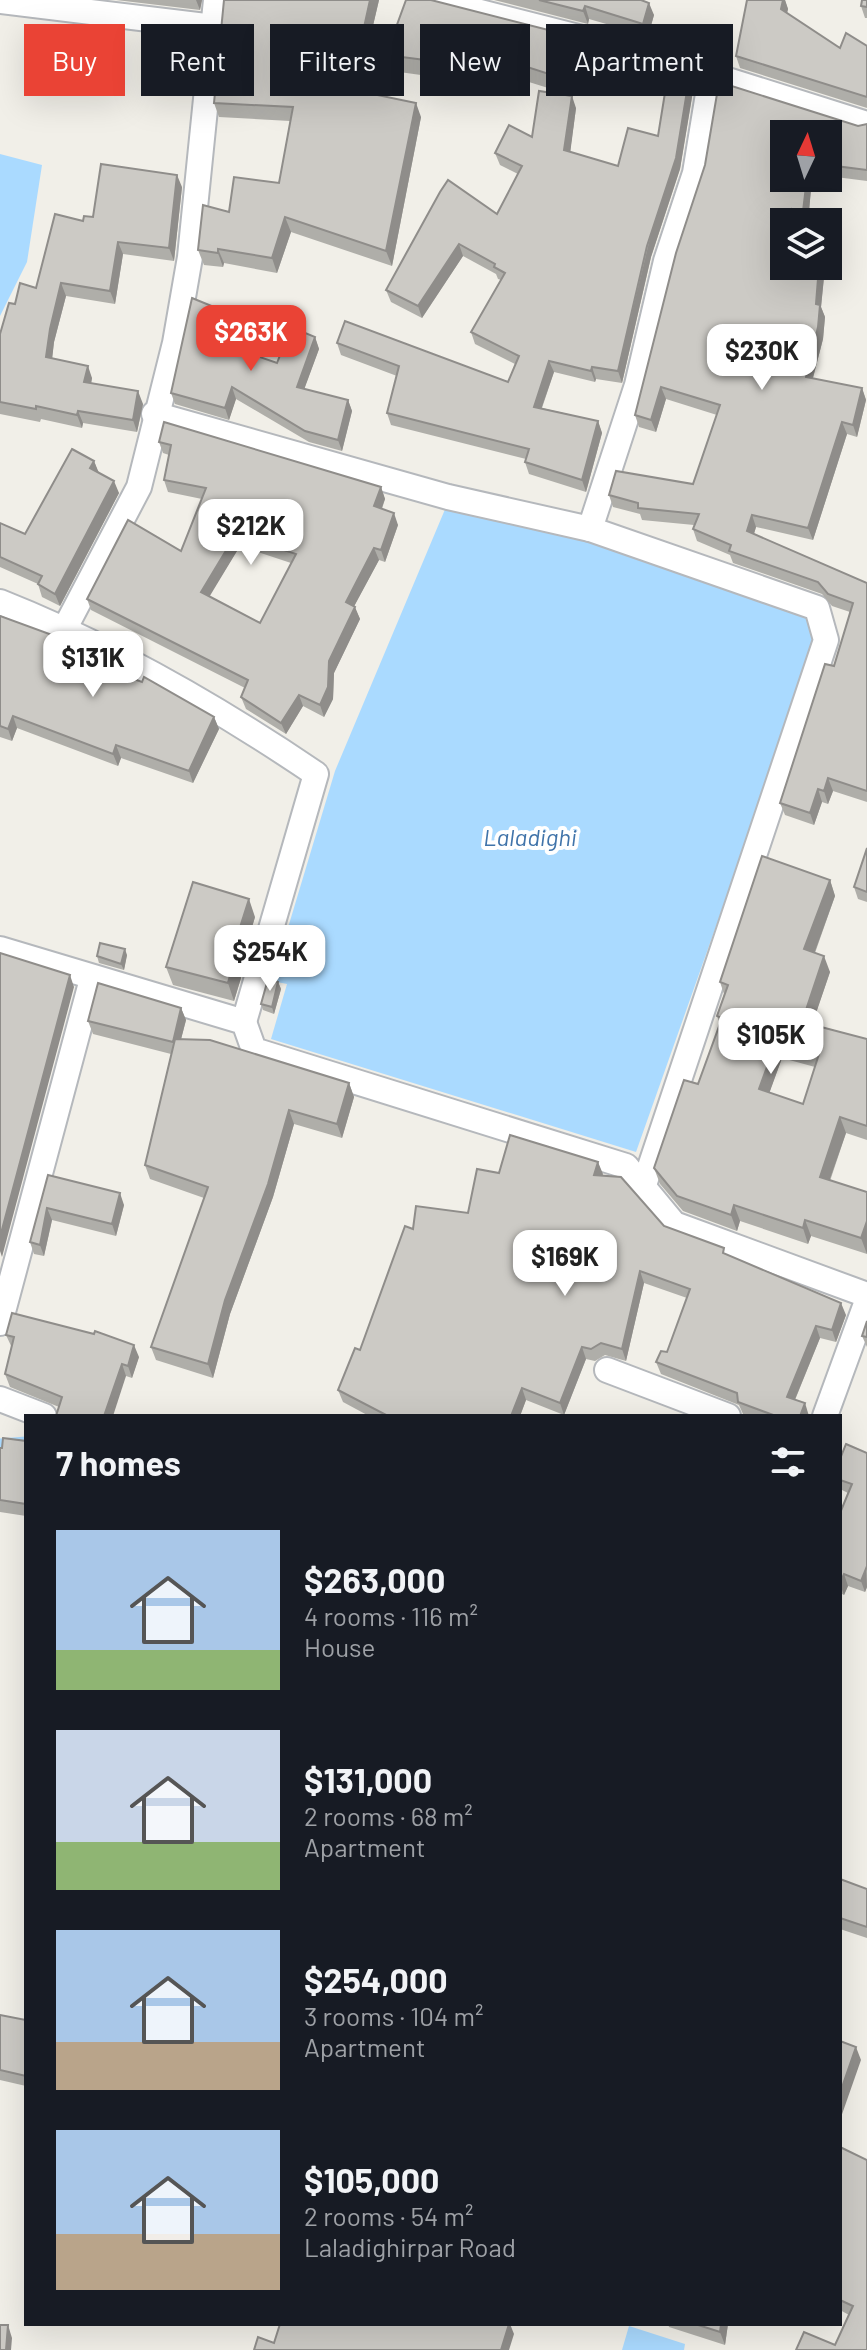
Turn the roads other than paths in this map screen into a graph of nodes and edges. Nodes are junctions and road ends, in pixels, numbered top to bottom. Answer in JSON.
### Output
{"nodes":[{"id":1,"x":216,"y":0,"type":"edge"},
{"id":2,"x":433,"y":0,"type":"edge"},
{"id":3,"x":0,"y":1,"type":"edge"},
{"id":4,"x":189,"y":24,"type":"edge"},
{"id":5,"x":214,"y":24,"type":"edge"},
{"id":6,"x":546,"y":29,"type":"edge"},
{"id":7,"x":733,"y":83,"type":"edge"},
{"id":8,"x":207,"y":96,"type":"edge"},
{"id":9,"x":707,"y":96,"type":"edge"},
{"id":10,"x":867,"y":124,"type":"edge"},
{"id":11,"x":154,"y":414,"type":"junction"},
{"id":12,"x":590,"y":529,"type":"junction"},
{"id":13,"x":0,"y":602,"type":"edge"},
{"id":14,"x":65,"y":628,"type":"junction"},
{"id":15,"x":0,"y":949,"type":"edge"},
{"id":16,"x":92,"y":979,"type":"junction"},
{"id":17,"x":244,"y":1022,"type":"junction"},
{"id":18,"x":643,"y":1188,"type":"junction"},
{"id":19,"x":7,"y":1272,"type":"edge"},
{"id":20,"x":867,"y":1298,"type":"edge"},
{"id":21,"x":0,"y":1323,"type":"edge"},
{"id":22,"x":607,"y":1370,"type":"dead end"},
{"id":23,"x":0,"y":1399,"type":"edge"},
{"id":24,"x":39,"y":1414,"type":"edge"},
{"id":25,"x":723,"y":1414,"type":"edge"},
{"id":26,"x":826,"y":1414,"type":"edge"}],
"edges":[{"from":1,"to":5,"type":"street"},
{"from":2,"to":6,"type":"street"},
{"from":3,"to":4,"type":"street"},
{"from":7,"to":10,"type":"street"},
{"from":8,"to":11,"type":"street"},
{"from":9,"to":12,"type":"street"},
{"from":11,"to":12,"type":"street"},
{"from":11,"to":14,"type":"street"},
{"from":12,"to":18,"type":"street"},
{"from":13,"to":14,"type":"street"},
{"from":14,"to":17,"type":"street"},
{"from":15,"to":16,"type":"street"},
{"from":16,"to":17,"type":"street"},
{"from":16,"to":19,"type":"street"},
{"from":17,"to":18,"type":"street"},
{"from":18,"to":20,"type":"street"},
{"from":19,"to":21,"type":"street"},
{"from":20,"to":26,"type":"street"},
{"from":22,"to":25,"type":"street"},
{"from":23,"to":24,"type":"street"}]}
